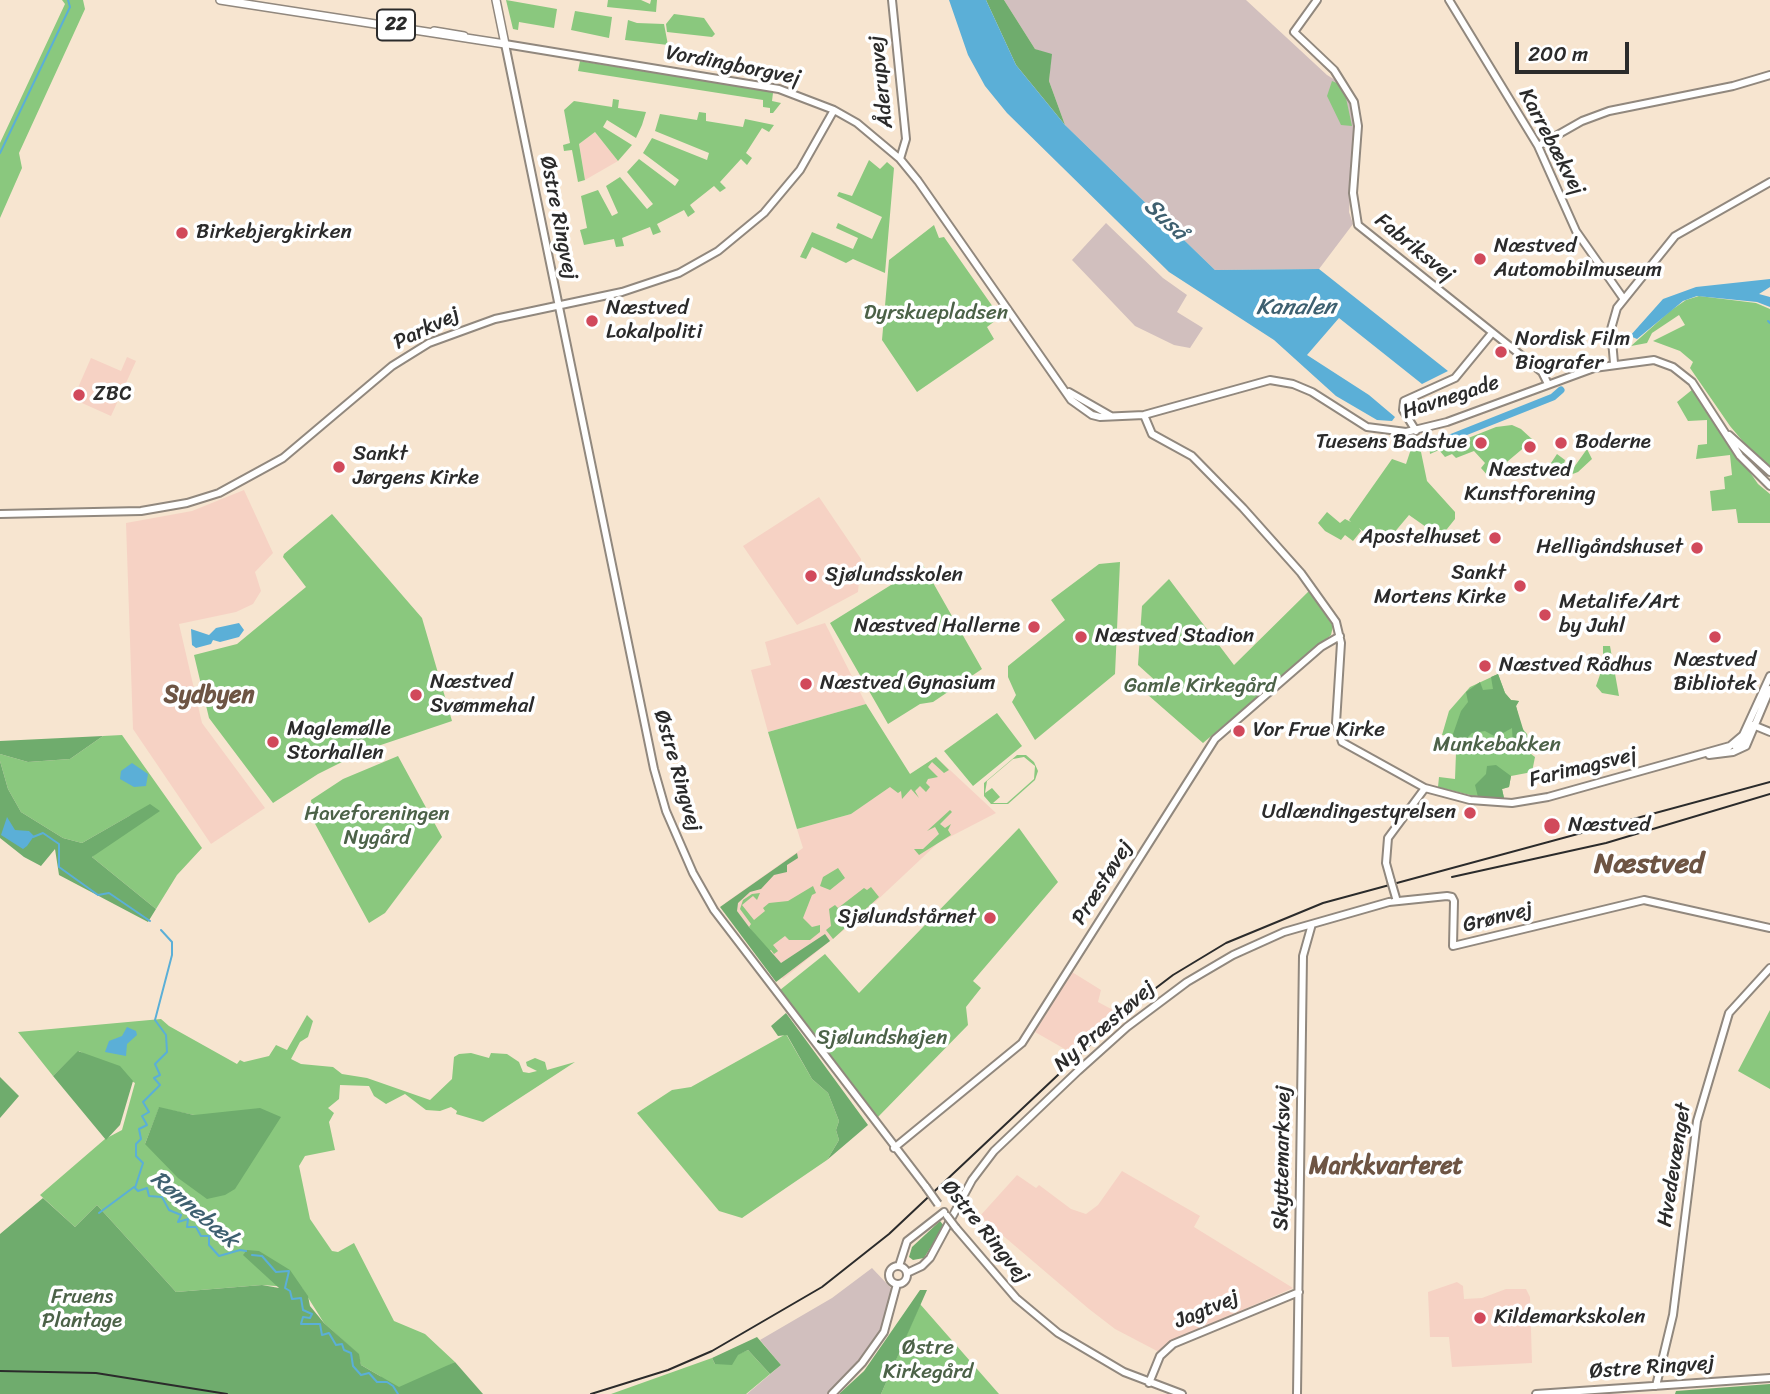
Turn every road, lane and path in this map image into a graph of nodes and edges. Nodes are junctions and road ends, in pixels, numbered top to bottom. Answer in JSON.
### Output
{"nodes":[{"id":1,"x":220,"y":0,"type":"edge"},
{"id":2,"x":496,"y":0,"type":"edge"},
{"id":3,"x":892,"y":0,"type":"edge"},
{"id":4,"x":1317,"y":0,"type":"edge"},
{"id":5,"x":1449,"y":0,"type":"edge"},
{"id":6,"x":505,"y":44,"type":"junction"},
{"id":7,"x":1770,"y":75,"type":"edge"},
{"id":8,"x":834,"y":110,"type":"junction"},
{"id":9,"x":1538,"y":146,"type":"junction"},
{"id":10,"x":900,"y":159,"type":"junction"},
{"id":11,"x":1770,"y":182,"type":"edge"},
{"id":12,"x":1623,"y":298,"type":"junction"},
{"id":13,"x":559,"y":306,"type":"junction"},
{"id":14,"x":1492,"y":333,"type":"junction"},
{"id":15,"x":1614,"y":363,"type":"junction"},
{"id":16,"x":1548,"y":384,"type":"junction"},
{"id":17,"x":1144,"y":415,"type":"junction"},
{"id":18,"x":1416,"y":431,"type":"junction"},
{"id":19,"x":1725,"y":432,"type":"junction"},
{"id":20,"x":1770,"y":472,"type":"edge"},
{"id":21,"x":1770,"y":484,"type":"edge"},
{"id":22,"x":0,"y":514,"type":"edge"},
{"id":23,"x":1340,"y":636,"type":"junction"},
{"id":24,"x":1769,"y":678,"type":"edge"},
{"id":25,"x":1770,"y":689,"type":"edge"},
{"id":26,"x":1748,"y":723,"type":"junction"},
{"id":27,"x":1756,"y":727,"type":"junction"},
{"id":28,"x":1770,"y":732,"type":"edge"},
{"id":29,"x":1721,"y":754,"type":"junction"},
{"id":30,"x":1700,"y":755,"type":"junction"},
{"id":31,"x":1425,"y":788,"type":"junction"},
{"id":32,"x":1396,"y":899,"type":"junction"},
{"id":33,"x":1312,"y":924,"type":"junction"},
{"id":34,"x":1770,"y":928,"type":"edge"},
{"id":35,"x":1770,"y":968,"type":"edge"},
{"id":36,"x":894,"y":1148,"type":"junction"},
{"id":37,"x":945,"y":1214,"type":"junction"},
{"id":38,"x":899,"y":1266,"type":"junction"},
{"id":39,"x":907,"y":1273,"type":"junction"},
{"id":40,"x":897,"y":1284,"type":"junction"},
{"id":41,"x":1299,"y":1292,"type":"junction"},
{"id":42,"x":1770,"y":1378,"type":"edge"},
{"id":43,"x":1149,"y":1383,"type":"junction"},
{"id":44,"x":1656,"y":1386,"type":"junction"},
{"id":45,"x":832,"y":1394,"type":"edge"},
{"id":46,"x":1182,"y":1394,"type":"edge"},
{"id":47,"x":1297,"y":1394,"type":"edge"},
{"id":48,"x":1536,"y":1394,"type":"edge"}],
"edges":[{"from":1,"to":6,"type":"main road","name":"Vordingborgvej","number":"22"},
{"from":2,"to":6,"type":"main road"},
{"from":3,"to":10,"type":"street","name":"Åderupvej"},
{"from":4,"to":14,"type":"street","name":"Fabriksvej"},
{"from":5,"to":9,"type":"street","name":"Karrebækvej"},
{"from":6,"to":8,"type":"street","name":"Vordingborgvej"},
{"from":6,"to":13,"type":"street","name":"Østre Ringvej"},
{"from":7,"to":9,"type":"street"},
{"from":8,"to":10,"type":"street","name":"Vordingborgvej"},
{"from":8,"to":13,"type":"street","name":"Parkvej"},
{"from":9,"to":12,"type":"street","name":"Karrebækvej"},
{"from":10,"to":17,"type":"street","name":"Vordingborgvej"},
{"from":11,"to":12,"type":"street"},
{"from":12,"to":15,"type":"street"},
{"from":13,"to":22,"type":"street","name":"Parkvej"},
{"from":13,"to":36,"type":"street","name":"Østre Ringvej"},
{"from":14,"to":16,"type":"street","name":"Fabriksvej"},
{"from":14,"to":18,"type":"street"},
{"from":15,"to":16,"type":"street","name":"Havnegade"},
{"from":15,"to":19,"type":"street","name":"Havnegade"},
{"from":16,"to":18,"type":"street","name":"Havnegade"},
{"from":17,"to":18,"type":"street","name":"Havnegade"},
{"from":17,"to":23,"type":"street"},
{"from":19,"to":20,"type":"street"},
{"from":19,"to":21,"type":"street"},
{"from":23,"to":31,"type":"street","name":"Farimagsvej"},
{"from":23,"to":36,"type":"street","name":"Præstøvej"},
{"from":24,"to":26,"type":"street","name":"Farimagsvej"},
{"from":24,"to":27,"type":"street"},
{"from":25,"to":27,"type":"street","name":"Farimagsvej"},
{"from":26,"to":27,"type":"street"},
{"from":26,"to":29,"type":"street"},
{"from":26,"to":30,"type":"street","name":"Farimagsvej"},
{"from":27,"to":28,"type":"street"},
{"from":27,"to":29,"type":"street","name":"Farimagsvej"},
{"from":29,"to":30,"type":"street","name":"Farimagsvej"},
{"from":30,"to":31,"type":"street","name":"Farimagsvej"},
{"from":31,"to":32,"type":"street","bridge":true},
{"from":32,"to":33,"type":"street","name":"Ny Præstøvej"},
{"from":32,"to":34,"type":"street","name":"Grønvej"},
{"from":33,"to":39,"type":"street","name":"Ny Præstøvej"},
{"from":33,"to":41,"type":"street","name":"Skyttemarksvej"},
{"from":35,"to":44,"type":"street","name":"Hvedevænget"},
{"from":36,"to":37,"type":"street","name":"Østre Ringvej","bridge":true},
{"from":37,"to":38,"type":"street"},
{"from":37,"to":43,"type":"street","name":"Østre Ringvej","bridge":true},
{"from":38,"to":39,"type":"street"},
{"from":38,"to":40,"type":"street"},
{"from":39,"to":40,"type":"street"},
{"from":40,"to":45,"type":"street"},
{"from":41,"to":43,"type":"street","name":"Jagtvej"},
{"from":41,"to":47,"type":"street","name":"Skyttemarksvej"},
{"from":42,"to":44,"type":"street","name":"Østre Ringvej"},
{"from":43,"to":46,"type":"street","name":"Østre Ringvej"},
{"from":44,"to":48,"type":"street","name":"Østre Ringvej"}]}
